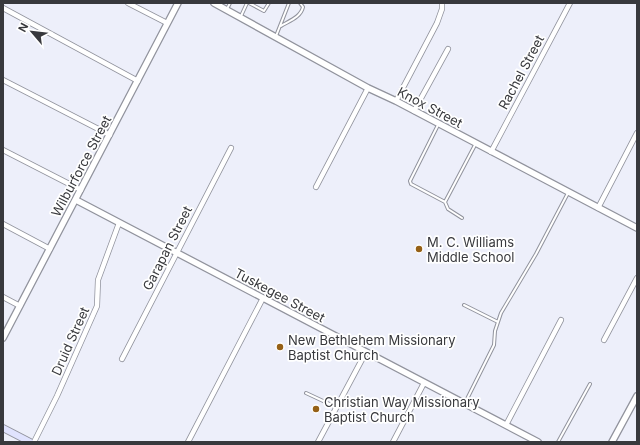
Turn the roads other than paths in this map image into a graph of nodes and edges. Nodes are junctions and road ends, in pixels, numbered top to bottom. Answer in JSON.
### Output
{"nodes":[{"id":1,"x":128,"y":3,"type":"edge"},
{"id":2,"x":178,"y":3,"type":"edge"},
{"id":3,"x":214,"y":3,"type":"edge"},
{"id":4,"x":230,"y":3,"type":"edge"},
{"id":5,"x":248,"y":3,"type":"edge"},
{"id":6,"x":269,"y":3,"type":"edge"},
{"id":7,"x":289,"y":3,"type":"edge"},
{"id":8,"x":300,"y":3,"type":"edge"},
{"id":9,"x":442,"y":3,"type":"edge"},
{"id":10,"x":570,"y":3,"type":"edge"},
{"id":11,"x":3,"y":8,"type":"edge"},
{"id":12,"x":226,"y":10,"type":"junction"},
{"id":13,"x":240,"y":17,"type":"junction"},
{"id":14,"x":168,"y":23,"type":"junction"},
{"id":15,"x":280,"y":26,"type":"junction"},
{"id":16,"x":275,"y":37,"type":"junction"},
{"id":17,"x":448,"y":49,"type":"dead end"},
{"id":18,"x":3,"y":80,"type":"edge"},
{"id":19,"x":138,"y":81,"type":"junction"},
{"id":20,"x":368,"y":88,"type":"junction"},
{"id":21,"x":396,"y":101,"type":"junction"},
{"id":22,"x":414,"y":111,"type":"junction"},
{"id":23,"x":439,"y":124,"type":"junction"},
{"id":24,"x":637,"y":133,"type":"edge"},
{"id":25,"x":110,"y":135,"type":"junction"},
{"id":26,"x":476,"y":144,"type":"junction"},
{"id":27,"x":231,"y":148,"type":"dead end"},
{"id":28,"x":3,"y":150,"type":"edge"},
{"id":29,"x":491,"y":152,"type":"junction"},
{"id":30,"x":316,"y":187,"type":"dead end"},
{"id":31,"x":81,"y":190,"type":"junction"},
{"id":32,"x":568,"y":192,"type":"junction"},
{"id":33,"x":76,"y":200,"type":"junction"},
{"id":34,"x":445,"y":202,"type":"junction"},
{"id":35,"x":598,"y":208,"type":"junction"},
{"id":36,"x":462,"y":218,"type":"dead end"},
{"id":37,"x":119,"y":222,"type":"junction"},
{"id":38,"x":3,"y":224,"type":"edge"},
{"id":39,"x":637,"y":228,"type":"edge"},
{"id":40,"x":50,"y":249,"type":"junction"},
{"id":41,"x":177,"y":253,"type":"junction"},
{"id":42,"x":637,"y":278,"type":"edge"},
{"id":43,"x":3,"y":296,"type":"edge"},
{"id":44,"x":263,"y":298,"type":"junction"},
{"id":45,"x":464,"y":305,"type":"dead end"},
{"id":46,"x":20,"y":306,"type":"junction"},
{"id":47,"x":561,"y":320,"type":"dead end"},
{"id":48,"x":498,"y":322,"type":"junction"},
{"id":49,"x":3,"y":338,"type":"edge"},
{"id":50,"x":604,"y":340,"type":"dead end"},
{"id":51,"x":366,"y":352,"type":"junction"},
{"id":52,"x":122,"y":359,"type":"dead end"},
{"id":53,"x":424,"y":383,"type":"junction"},
{"id":54,"x":590,"y":384,"type":"dead end"},
{"id":55,"x":306,"y":393,"type":"dead end"},
{"id":56,"x":637,"y":396,"type":"edge"},
{"id":57,"x":464,"y":404,"type":"junction"},
{"id":58,"x":337,"y":408,"type":"junction"},
{"id":59,"x":506,"y":425,"type":"junction"},
{"id":60,"x":3,"y":428,"type":"edge"},
{"id":61,"x":30,"y":442,"type":"edge"},
{"id":62,"x":34,"y":442,"type":"edge"},
{"id":63,"x":188,"y":442,"type":"edge"},
{"id":64,"x":318,"y":442,"type":"edge"},
{"id":65,"x":393,"y":442,"type":"edge"},
{"id":66,"x":538,"y":442,"type":"edge"},
{"id":67,"x":558,"y":442,"type":"edge"},
{"id":68,"x":612,"y":442,"type":"edge"}],
"edges":[{"from":1,"to":14,"type":"street"},
{"from":2,"to":14,"type":"street","name":"Wilburforce Street"},
{"from":3,"to":12,"type":"street","name":"Knox Street"},
{"from":4,"to":12,"type":"lane"},
{"from":5,"to":6,"type":"lane"},
{"from":5,"to":13,"type":"lane"},
{"from":7,"to":15,"type":"lane"},
{"from":8,"to":15,"type":"lane"},
{"from":9,"to":21,"type":"street"},
{"from":10,"to":29,"type":"street","name":"Rachel Street"},
{"from":11,"to":19,"type":"street"},
{"from":12,"to":13,"type":"street","name":"Knox Street"},
{"from":13,"to":16,"type":"street","name":"Knox Street"},
{"from":14,"to":19,"type":"street","name":"Wilburforce Street"},
{"from":15,"to":16,"type":"lane"},
{"from":16,"to":20,"type":"street","name":"Knox Street"},
{"from":17,"to":22,"type":"street"},
{"from":18,"to":25,"type":"street"},
{"from":19,"to":25,"type":"street","name":"Wilburforce Street"},
{"from":20,"to":21,"type":"street","name":"Knox Street"},
{"from":20,"to":30,"type":"street"},
{"from":21,"to":22,"type":"street","name":"Knox Street"},
{"from":22,"to":23,"type":"street","name":"Knox Street"},
{"from":23,"to":26,"type":"street","name":"Knox Street"},
{"from":23,"to":34,"type":"lane"},
{"from":24,"to":35,"type":"street"},
{"from":25,"to":31,"type":"street","name":"Wilburforce Street"},
{"from":26,"to":29,"type":"street","name":"Knox Street"},
{"from":26,"to":34,"type":"lane"},
{"from":27,"to":41,"type":"street","name":"Garapan Street"},
{"from":28,"to":31,"type":"street"},
{"from":29,"to":32,"type":"street","name":"Knox Street"},
{"from":31,"to":33,"type":"street","name":"Wilburforce Street"},
{"from":32,"to":35,"type":"street","name":"Knox Street"},
{"from":32,"to":48,"type":"lane"},
{"from":33,"to":37,"type":"street","name":"Tuskegee Street"},
{"from":33,"to":40,"type":"street","name":"Wilburforce Street"},
{"from":34,"to":36,"type":"lane"},
{"from":35,"to":39,"type":"street","name":"Knox Street"},
{"from":37,"to":41,"type":"street","name":"Tuskegee Street"},
{"from":37,"to":62,"type":"street","name":"Druid Street"},
{"from":38,"to":40,"type":"street"},
{"from":40,"to":46,"type":"street","name":"Wilburforce Street"},
{"from":41,"to":44,"type":"street","name":"Tuskegee Street"},
{"from":41,"to":52,"type":"street","name":"Garapan Street"},
{"from":42,"to":50,"type":"street"},
{"from":43,"to":46,"type":"street"},
{"from":44,"to":51,"type":"street","name":"Tuskegee Street"},
{"from":44,"to":63,"type":"street"},
{"from":45,"to":48,"type":"lane"},
{"from":46,"to":49,"type":"street","name":"Wilburforce Street"},
{"from":47,"to":59,"type":"street"},
{"from":48,"to":57,"type":"lane"},
{"from":51,"to":53,"type":"street","name":"Tuskegee Street"},
{"from":51,"to":58,"type":"street"},
{"from":53,"to":57,"type":"street","name":"Tuskegee Street"},
{"from":53,"to":65,"type":"street"},
{"from":54,"to":67,"type":"lane"},
{"from":55,"to":58,"type":"lane"},
{"from":56,"to":68,"type":"street"},
{"from":57,"to":59,"type":"street","name":"Tuskegee Street"},
{"from":58,"to":64,"type":"street"},
{"from":59,"to":66,"type":"street","name":"Tuskegee Street"},
{"from":60,"to":61,"type":"main road"}]}
